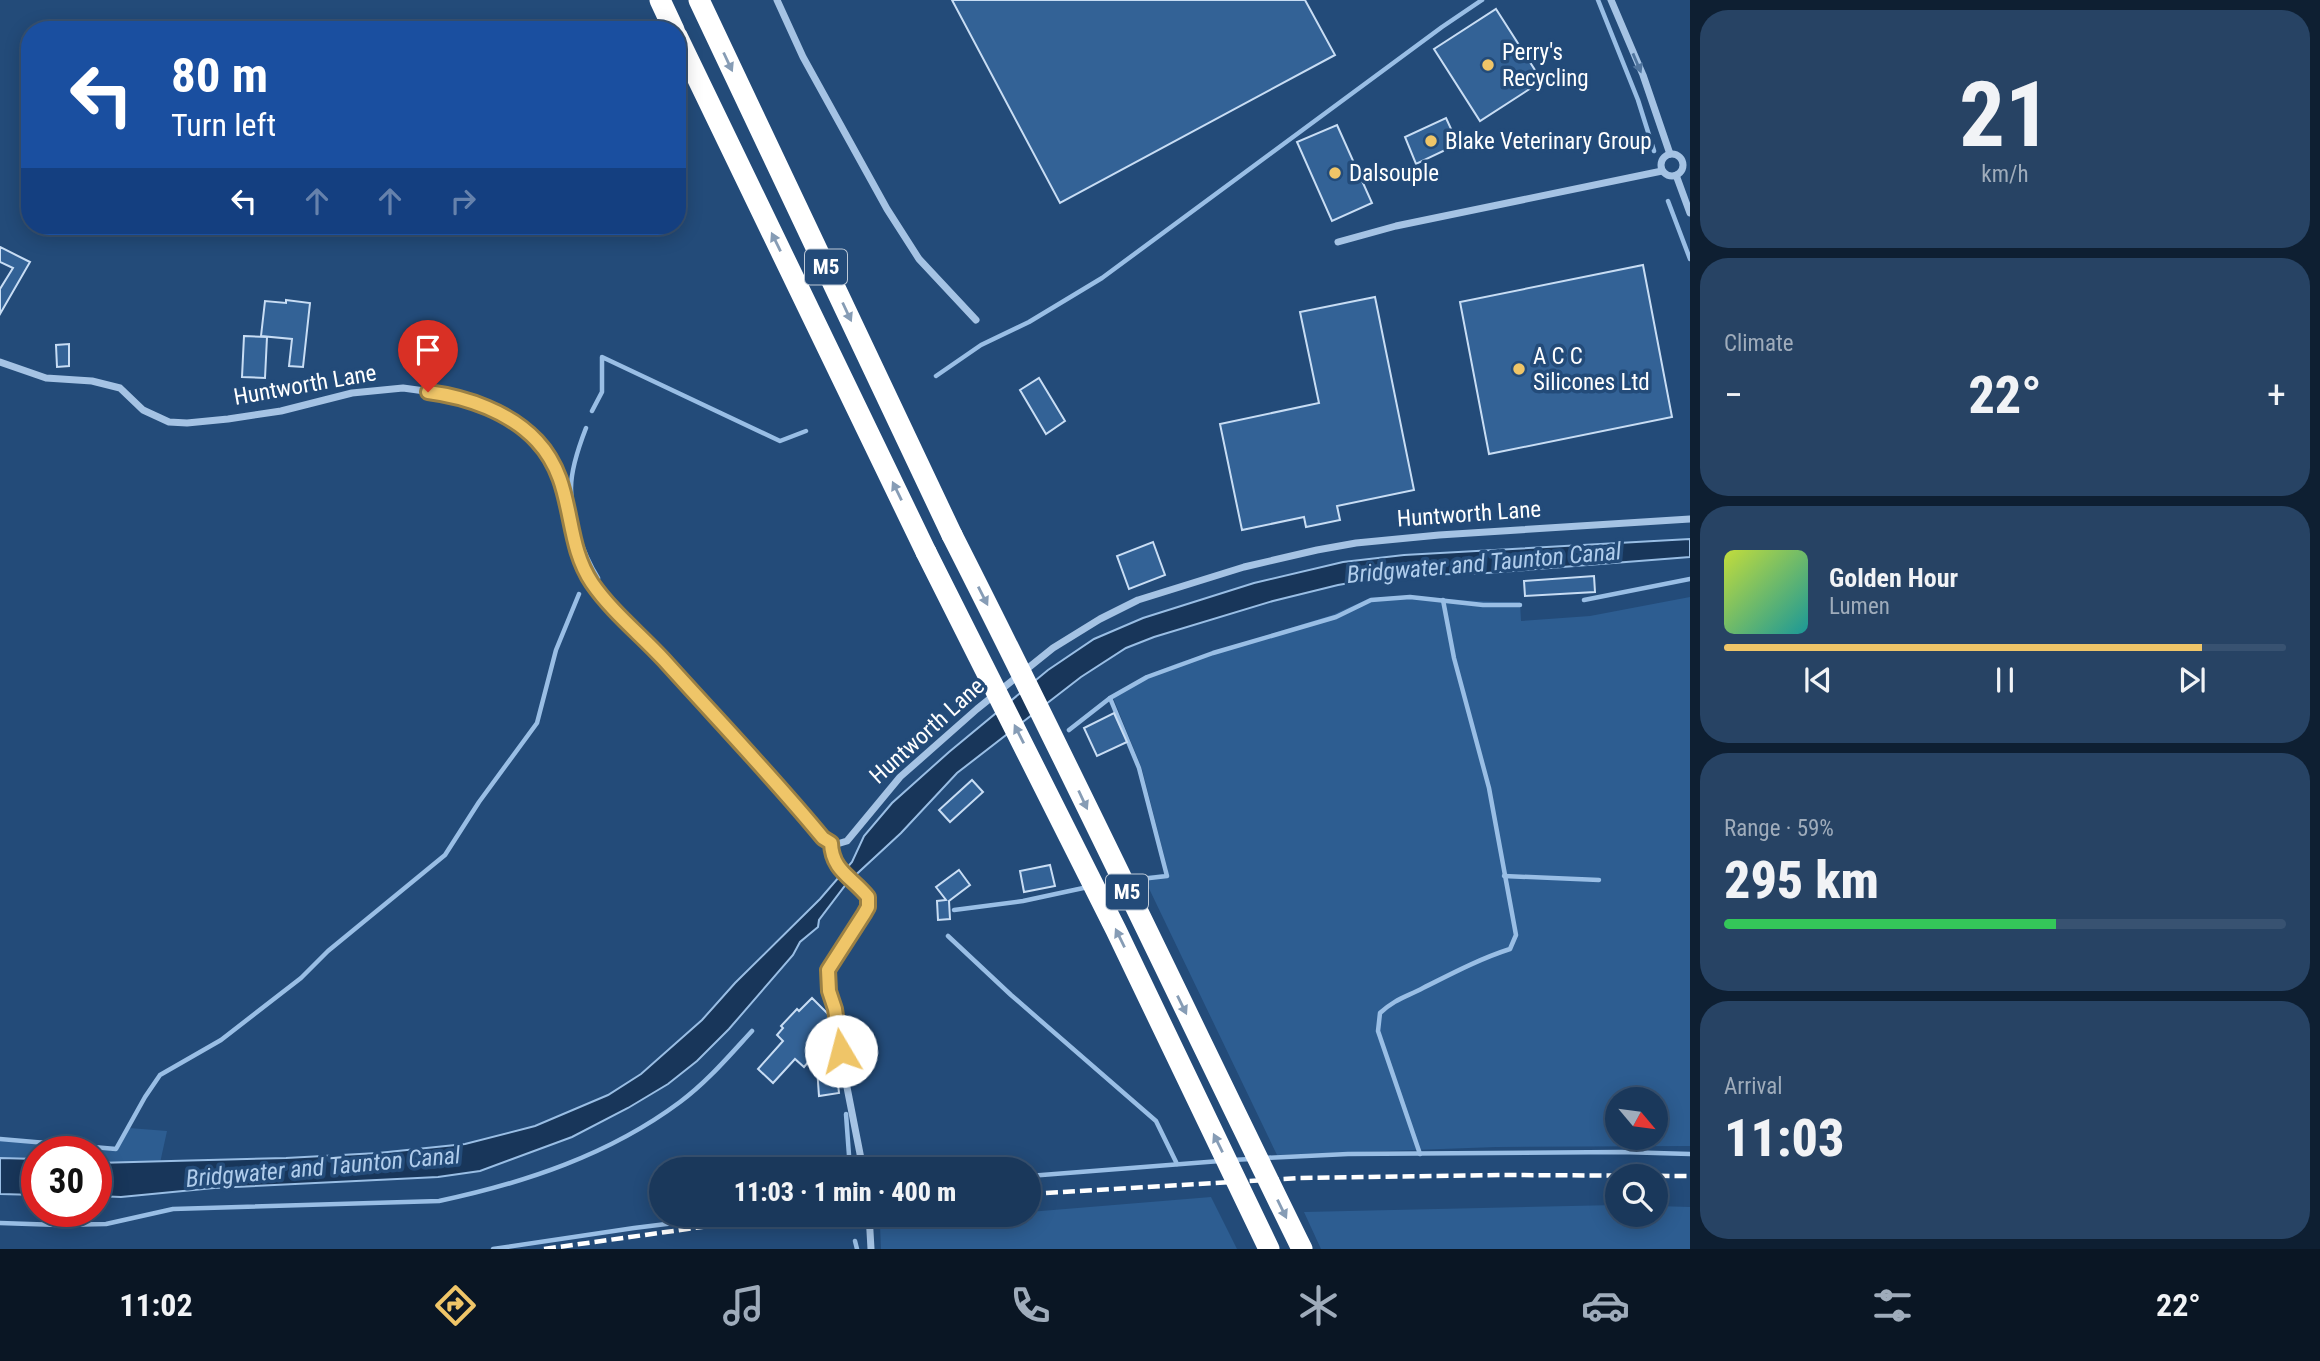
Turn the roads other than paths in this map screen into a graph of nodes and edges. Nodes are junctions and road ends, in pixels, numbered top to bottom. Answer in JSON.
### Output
{"nodes":[{"id":1,"x":660,"y":0,"type":"edge"},
{"id":2,"x":699,"y":0,"type":"edge"},
{"id":3,"x":777,"y":0,"type":"edge"},
{"id":4,"x":1611,"y":0,"type":"edge"},
{"id":5,"x":670,"y":21,"type":"edge"},
{"id":6,"x":686,"y":55,"type":"edge"},
{"id":7,"x":1670,"y":154,"type":"junction"},
{"id":8,"x":1690,"y":157,"type":"edge"},
{"id":9,"x":1682,"y":160,"type":"junction"},
{"id":10,"x":1662,"y":171,"type":"junction"},
{"id":11,"x":1675,"y":175,"type":"junction"},
{"id":12,"x":1690,"y":213,"type":"edge"},
{"id":13,"x":1338,"y":242,"type":"dead end"},
{"id":14,"x":976,"y":320,"type":"dead end"},
{"id":15,"x":0,"y":362,"type":"edge"},
{"id":16,"x":1690,"y":519,"type":"edge"},
{"id":17,"x":831,"y":843,"type":"junction"},
{"id":18,"x":861,"y":1157,"type":"edge"},
{"id":19,"x":870,"y":1227,"type":"edge"},
{"id":20,"x":871,"y":1249,"type":"edge"},
{"id":21,"x":1269,"y":1249,"type":"edge"},
{"id":22,"x":1302,"y":1249,"type":"edge"}],
"edges":[{"from":1,"to":5,"type":"highway"},
{"from":2,"to":22,"type":"highway","number":"M5","one_way":true,"bridge":true},
{"from":3,"to":14,"type":"street"},
{"from":4,"to":7,"type":"street","one_way":true},
{"from":21,"to":6,"type":"highway","number":"M5","one_way":true,"bridge":true},
{"from":7,"to":9,"type":"street"},
{"from":7,"to":10,"type":"street"},
{"from":8,"to":9,"type":"street"},
{"from":9,"to":11,"type":"street"},
{"from":10,"to":11,"type":"street"},
{"from":10,"to":13,"type":"street"},
{"from":11,"to":12,"type":"street"},
{"from":15,"to":17,"type":"street","name":"Huntworth Lane"},
{"from":16,"to":17,"type":"street","name":"Huntworth Lane"},
{"from":17,"to":18,"type":"street"},
{"from":19,"to":20,"type":"street"}]}
